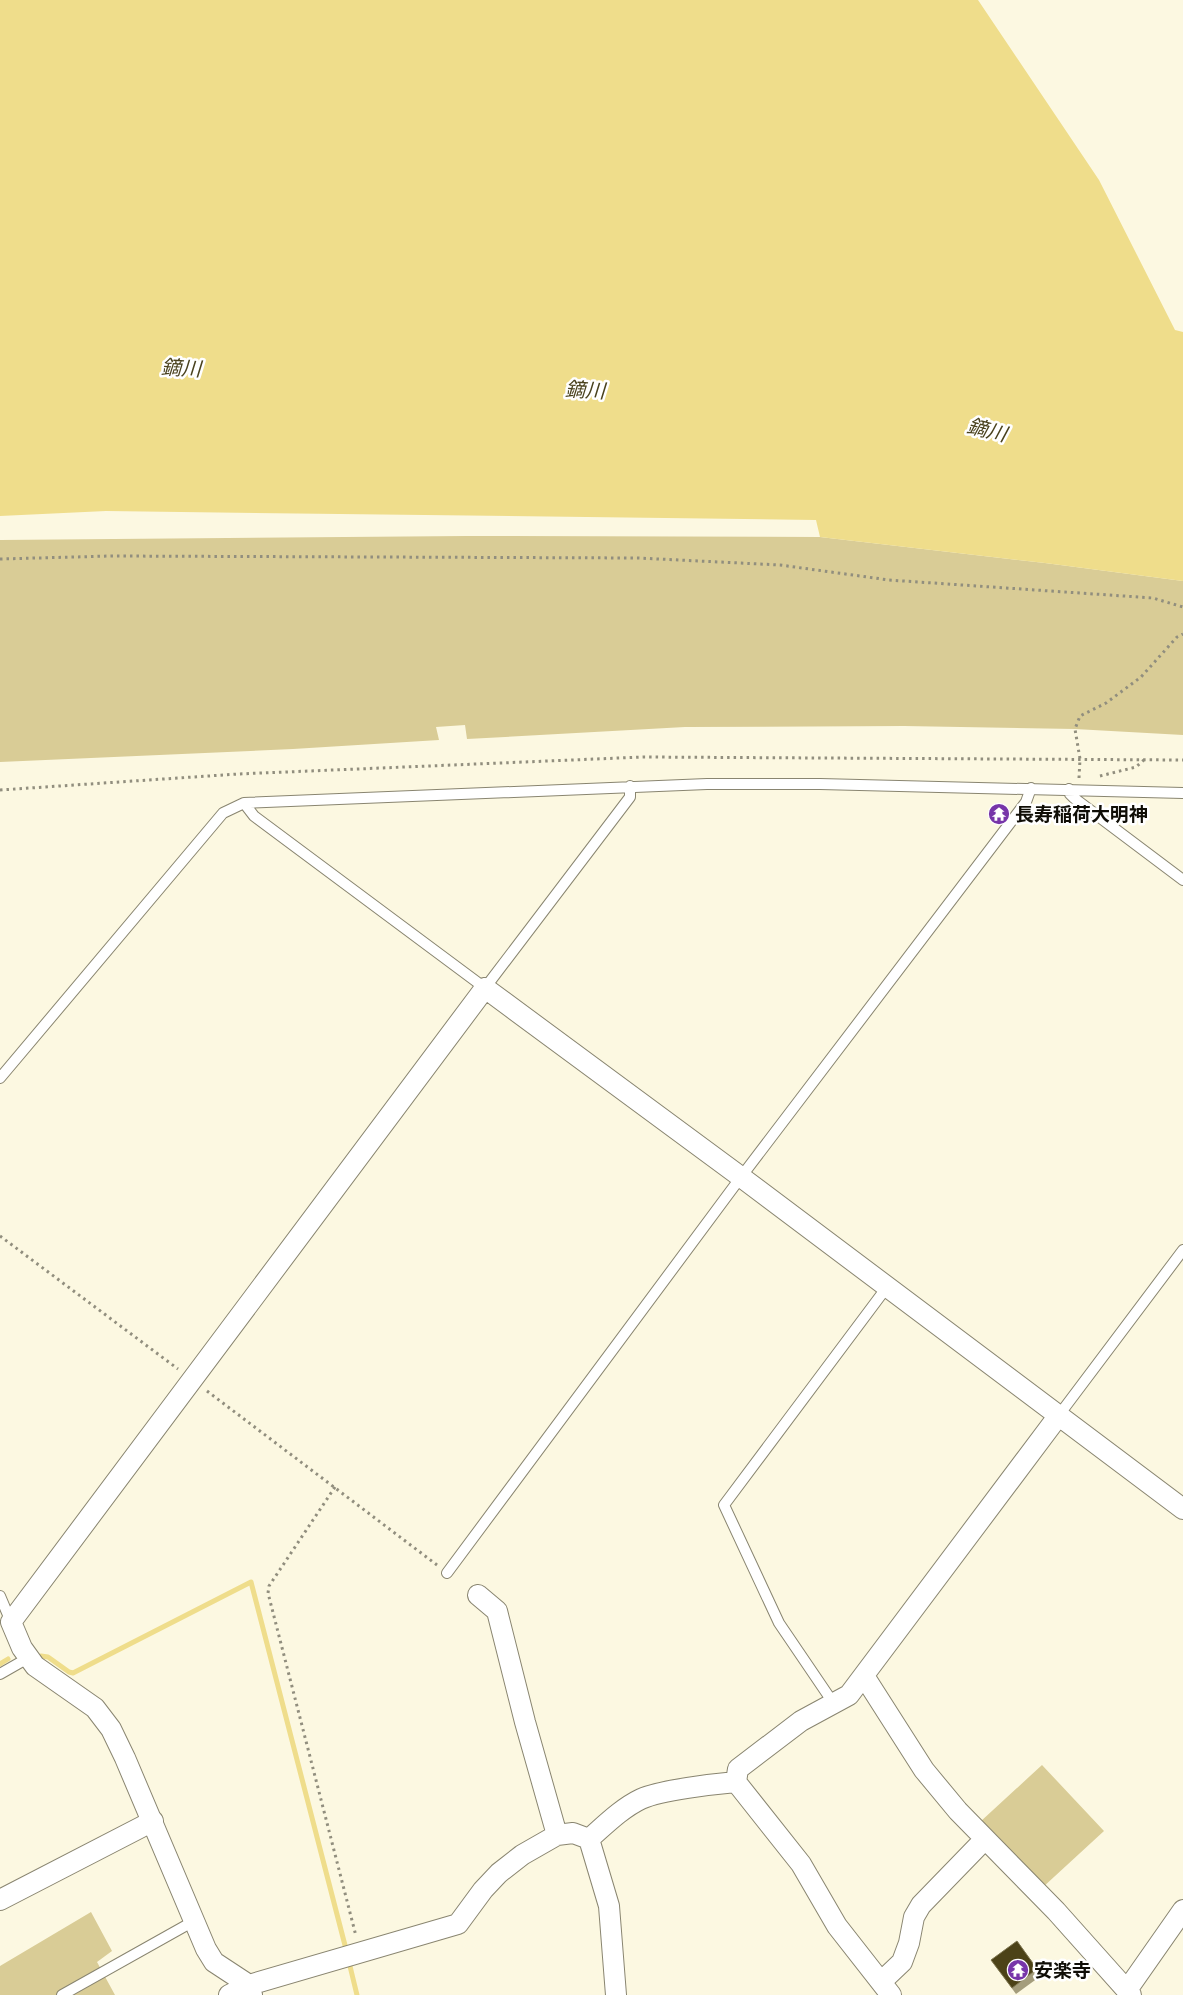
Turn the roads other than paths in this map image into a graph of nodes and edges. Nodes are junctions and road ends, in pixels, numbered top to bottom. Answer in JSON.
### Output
{"nodes":[{"id":1,"x":630,"y":786,"type":"junction"},
{"id":2,"x":1031,"y":788,"type":"junction"},
{"id":3,"x":1069,"y":789,"type":"junction"},
{"id":4,"x":1183,"y":793,"type":"edge"},
{"id":5,"x":244,"y":803,"type":"junction"},
{"id":6,"x":1183,"y":880,"type":"edge"},
{"id":7,"x":485,"y":988,"type":"junction"},
{"id":8,"x":0,"y":1078,"type":"edge"},
{"id":9,"x":741,"y":1177,"type":"junction"},
{"id":10,"x":1183,"y":1250,"type":"edge"},
{"id":11,"x":888,"y":1287,"type":"junction"},
{"id":12,"x":1059,"y":1415,"type":"junction"},
{"id":13,"x":1183,"y":1509,"type":"edge"},
{"id":14,"x":447,"y":1573,"type":"road end"},
{"id":15,"x":478,"y":1595,"type":"dead end"},
{"id":16,"x":0,"y":1596,"type":"edge"},
{"id":17,"x":11,"y":1622,"type":"junction"},
{"id":18,"x":28,"y":1658,"type":"junction"},
{"id":19,"x":0,"y":1674,"type":"edge"},
{"id":20,"x":864,"y":1676,"type":"junction"},
{"id":21,"x":834,"y":1704,"type":"junction"},
{"id":22,"x":736,"y":1782,"type":"junction"},
{"id":23,"x":152,"y":1821,"type":"junction"},
{"id":24,"x":557,"y":1835,"type":"junction"},
{"id":25,"x":590,"y":1839,"type":"junction"},
{"id":26,"x":985,"y":1839,"type":"junction"},
{"id":27,"x":0,"y":1900,"type":"edge"},
{"id":28,"x":1183,"y":1910,"type":"edge"},
{"id":29,"x":194,"y":1921,"type":"junction"},
{"id":30,"x":886,"y":1989,"type":"edge"},
{"id":31,"x":250,"y":1990,"type":"edge"},
{"id":32,"x":1128,"y":1993,"type":"edge"},
{"id":33,"x":62,"y":1995,"type":"edge"},
{"id":34,"x":229,"y":1995,"type":"edge"},
{"id":35,"x":616,"y":1995,"type":"edge"}],
"edges":[{"from":1,"to":2,"type":"lane"},
{"from":1,"to":5,"type":"lane"},
{"from":1,"to":7,"type":"lane"},
{"from":2,"to":3,"type":"lane"},
{"from":2,"to":9,"type":"lane"},
{"from":3,"to":4,"type":"lane"},
{"from":3,"to":6,"type":"lane"},
{"from":5,"to":7,"type":"lane"},
{"from":5,"to":8,"type":"lane"},
{"from":7,"to":9,"type":"street"},
{"from":7,"to":17,"type":"street"},
{"from":9,"to":11,"type":"street"},
{"from":9,"to":14,"type":"lane"},
{"from":10,"to":12,"type":"lane"},
{"from":11,"to":12,"type":"street"},
{"from":11,"to":21,"type":"lane"},
{"from":12,"to":13,"type":"street"},
{"from":12,"to":20,"type":"street"},
{"from":15,"to":24,"type":"street"},
{"from":16,"to":17,"type":"lane"},
{"from":17,"to":18,"type":"street"},
{"from":18,"to":19,"type":"lane"},
{"from":18,"to":23,"type":"street"},
{"from":20,"to":21,"type":"street"},
{"from":20,"to":26,"type":"street"},
{"from":21,"to":22,"type":"street"},
{"from":22,"to":25,"type":"street"},
{"from":22,"to":30,"type":"street"},
{"from":23,"to":27,"type":"street"},
{"from":23,"to":29,"type":"street"},
{"from":24,"to":25,"type":"street"},
{"from":24,"to":31,"type":"street"},
{"from":25,"to":35,"type":"street"},
{"from":26,"to":30,"type":"street"},
{"from":26,"to":32,"type":"street"},
{"from":28,"to":32,"type":"street"},
{"from":29,"to":31,"type":"street"},
{"from":29,"to":33,"type":"lane"},
{"from":31,"to":34,"type":"street"}]}
